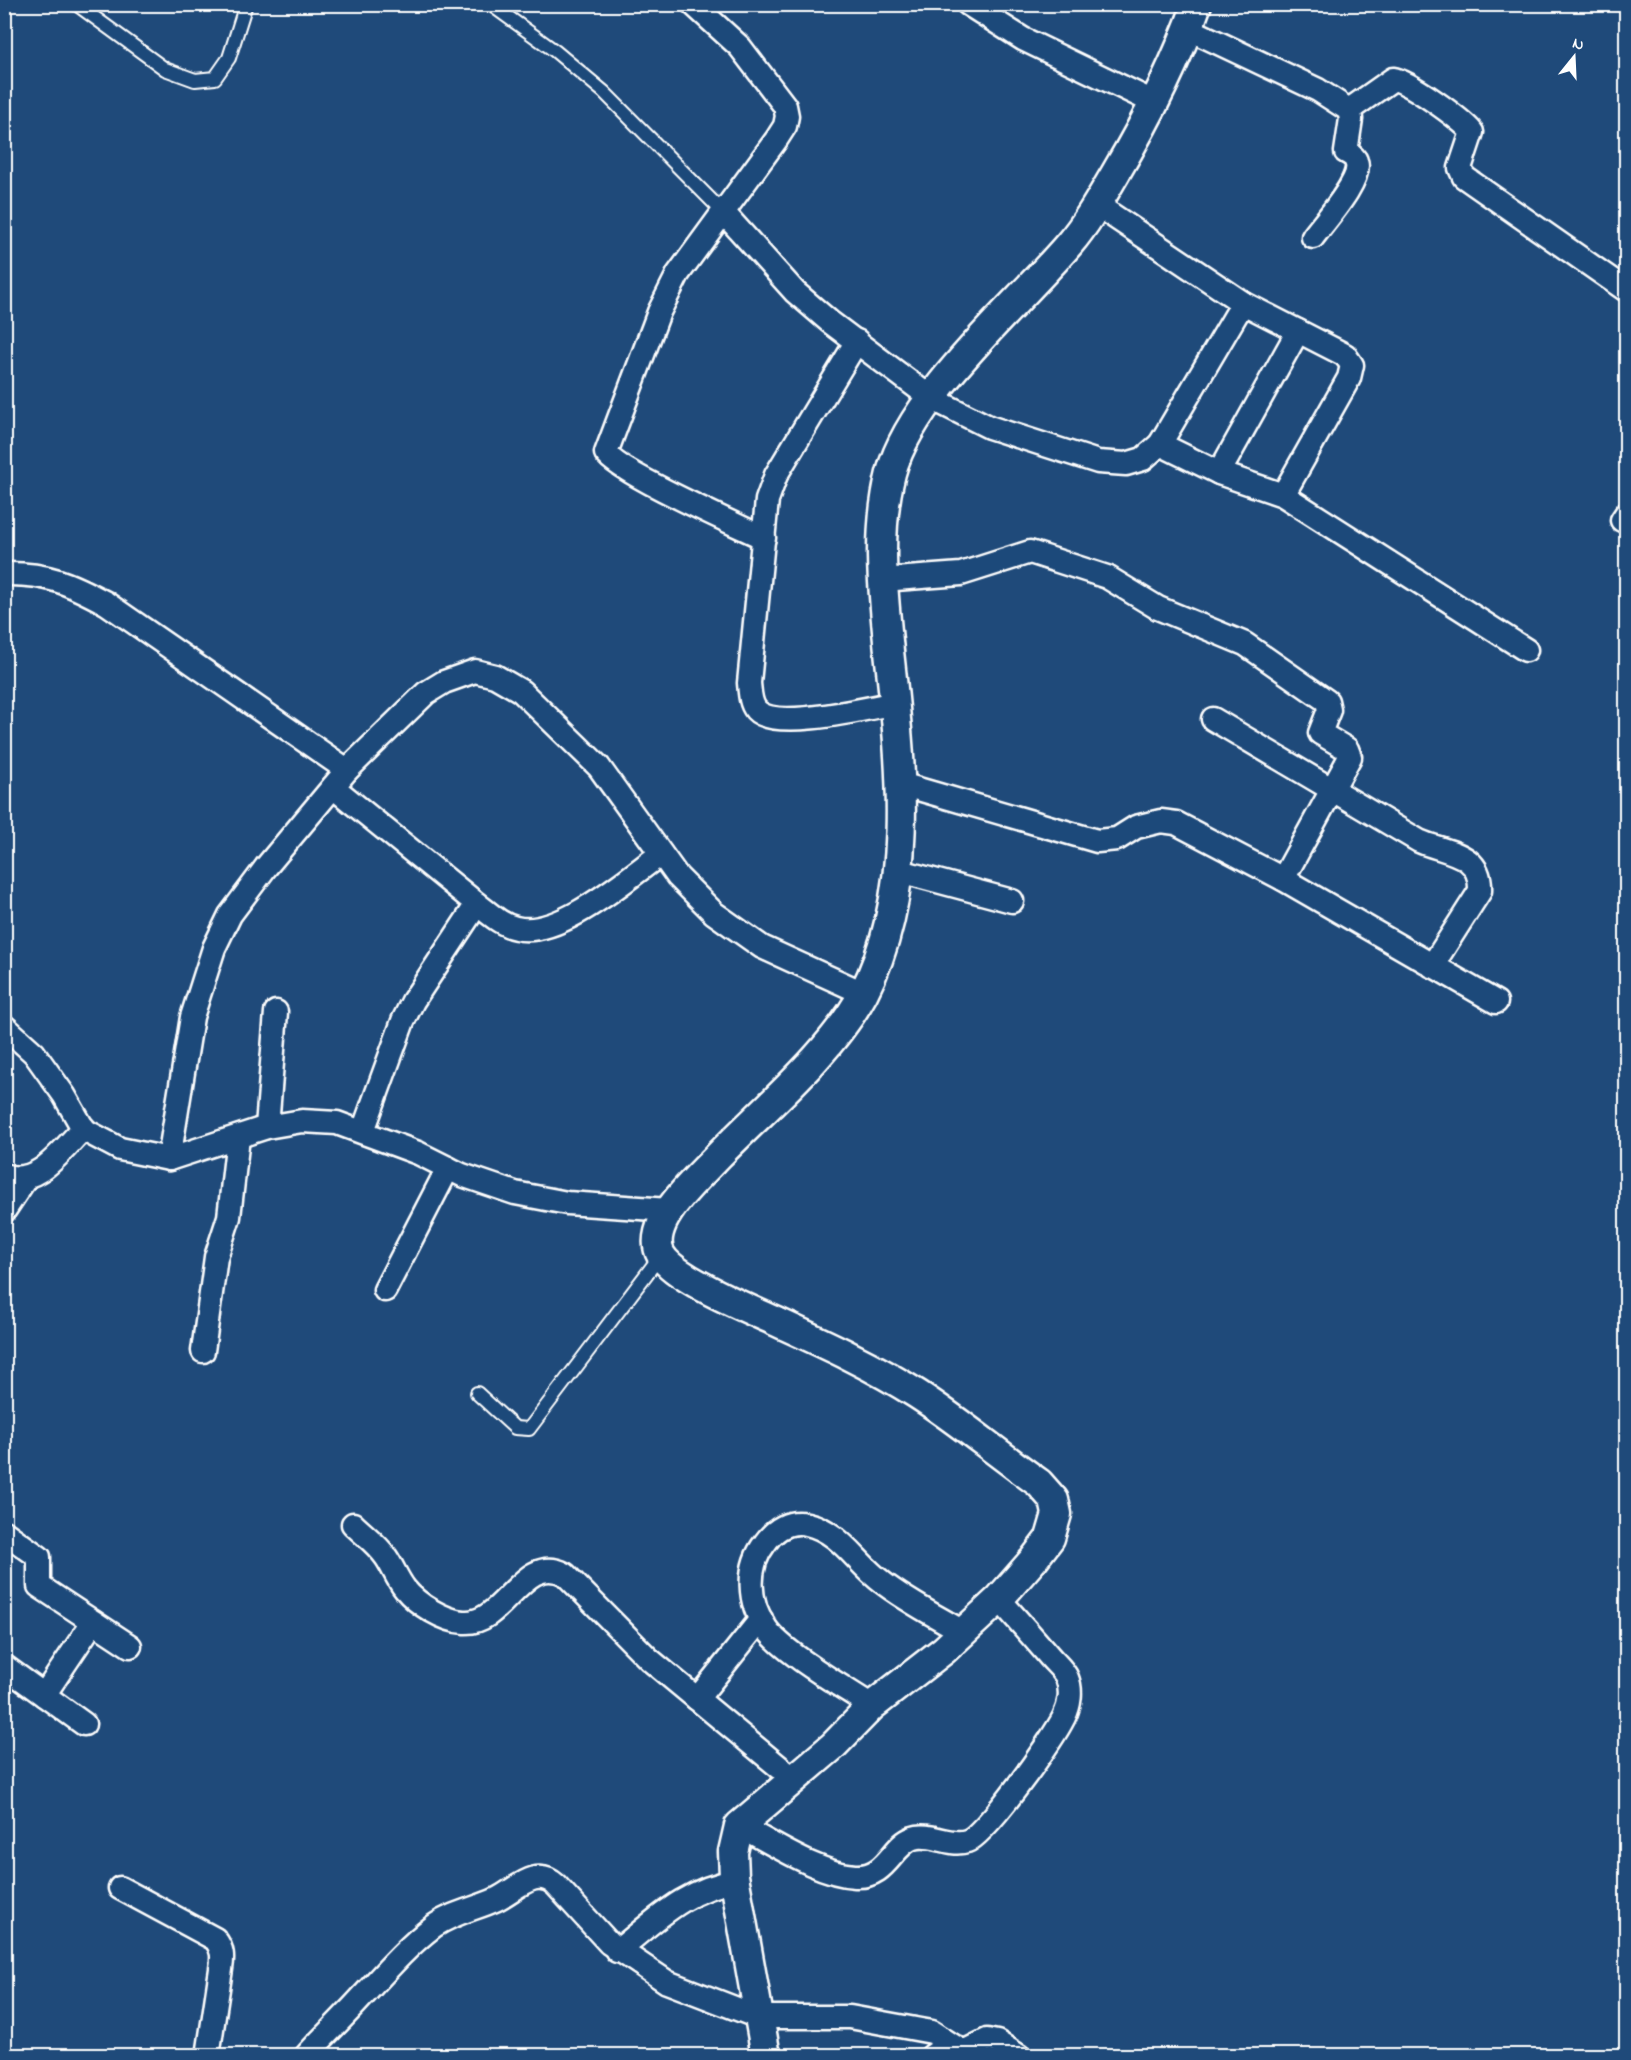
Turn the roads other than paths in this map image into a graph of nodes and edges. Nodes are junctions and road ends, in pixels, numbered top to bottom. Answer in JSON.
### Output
{"nodes":[{"id":1,"x":76,"y":4,"type":"edge"},
{"id":2,"x":246,"y":4,"type":"edge"},
{"id":3,"x":490,"y":4,"type":"edge"},
{"id":4,"x":693,"y":4,"type":"edge"},
{"id":5,"x":968,"y":4,"type":"edge"},
{"id":6,"x":1193,"y":17,"type":"edge"},
{"id":7,"x":1155,"y":103,"type":"junction"},
{"id":8,"x":1349,"y":110,"type":"junction"},
{"id":9,"x":1097,"y":204,"type":"junction"},
{"id":10,"x":723,"y":212,"type":"junction"},
{"id":11,"x":1313,"y":237,"type":"dead end"},
{"id":12,"x":1626,"y":290,"type":"edge"},
{"id":13,"x":1243,"y":303,"type":"junction"},
{"id":14,"x":1298,"y":331,"type":"junction"},
{"id":15,"x":857,"y":341,"type":"junction"},
{"id":16,"x":932,"y":398,"type":"junction"},
{"id":17,"x":1160,"y":444,"type":"junction"},
{"id":18,"x":1219,"y":473,"type":"junction"},
{"id":19,"x":1283,"y":495,"type":"junction"},
{"id":20,"x":764,"y":538,"type":"junction"},
{"id":21,"x":4,"y":574,"type":"edge"},
{"id":22,"x":882,"y":580,"type":"junction"},
{"id":23,"x":1526,"y":650,"type":"dead end"},
{"id":24,"x":895,"y":703,"type":"junction"},
{"id":25,"x":1213,"y":719,"type":"dead end"},
{"id":26,"x":340,"y":778,"type":"junction"},
{"id":27,"x":901,"y":784,"type":"junction"},
{"id":28,"x":1332,"y":790,"type":"junction"},
{"id":29,"x":661,"y":854,"type":"junction"},
{"id":30,"x":896,"y":870,"type":"junction"},
{"id":31,"x":1283,"y":879,"type":"junction"},
{"id":32,"x":1012,"y":901,"type":"dead end"},
{"id":33,"x":477,"y":904,"type":"junction"},
{"id":34,"x":1432,"y":966,"type":"junction"},
{"id":35,"x":863,"y":993,"type":"junction"},
{"id":36,"x":1496,"y":1002,"type":"dead end"},
{"id":37,"x":276,"y":1012,"type":"dead end"},
{"id":38,"x":4,"y":1026,"type":"edge"},
{"id":39,"x":267,"y":1127,"type":"junction"},
{"id":40,"x":84,"y":1128,"type":"junction"},
{"id":41,"x":363,"y":1131,"type":"junction"},
{"id":42,"x":238,"y":1137,"type":"junction"},
{"id":43,"x":169,"y":1159,"type":"junction"},
{"id":44,"x":448,"y":1168,"type":"junction"},
{"id":45,"x":15,"y":1177,"type":"edge"},
{"id":46,"x":669,"y":1210,"type":"junction"},
{"id":47,"x":4,"y":1211,"type":"edge"},
{"id":48,"x":661,"y":1255,"type":"junction"},
{"id":49,"x":385,"y":1290,"type":"dead end"},
{"id":50,"x":203,"y":1351,"type":"dead end"},
{"id":51,"x":477,"y":1393,"type":"dead end"},
{"id":52,"x":353,"y":1524,"type":"dead end"},
{"id":53,"x":4,"y":1532,"type":"edge"},
{"id":54,"x":999,"y":1599,"type":"junction"},
{"id":55,"x":761,"y":1619,"type":"junction"},
{"id":56,"x":93,"y":1622,"type":"junction"},
{"id":57,"x":963,"y":1632,"type":"junction"},
{"id":58,"x":130,"y":1646,"type":"dead end"},
{"id":59,"x":4,"y":1666,"type":"edge"},
{"id":60,"x":44,"y":1695,"type":"junction"},
{"id":61,"x":697,"y":1699,"type":"junction"},
{"id":62,"x":872,"y":1706,"type":"junction"},
{"id":63,"x":84,"y":1724,"type":"dead end"},
{"id":64,"x":795,"y":1780,"type":"junction"},
{"id":65,"x":739,"y":1826,"type":"junction"},
{"id":66,"x":735,"y":1881,"type":"junction"},
{"id":67,"x":120,"y":1888,"type":"dead end"},
{"id":68,"x":617,"y":1951,"type":"junction"},
{"id":69,"x":758,"y":2017,"type":"junction"},
{"id":70,"x":940,"y":2050,"type":"edge"},
{"id":71,"x":208,"y":2055,"type":"edge"},
{"id":72,"x":306,"y":2055,"type":"edge"},
{"id":73,"x":766,"y":2055,"type":"edge"},
{"id":74,"x":1019,"y":2055,"type":"edge"}],
"edges":[{"from":1,"to":2,"type":"lane"},
{"from":3,"to":10,"type":"lane"},
{"from":4,"to":10,"type":"street"},
{"from":5,"to":7,"type":"street"},
{"from":6,"to":7,"type":"street"},
{"from":6,"to":8,"type":"street"},
{"from":7,"to":9,"type":"street"},
{"from":8,"to":11,"type":"street"},
{"from":8,"to":12,"type":"street"},
{"from":9,"to":13,"type":"street"},
{"from":9,"to":16,"type":"street"},
{"from":10,"to":15,"type":"street"},
{"from":10,"to":20,"type":"street"},
{"from":13,"to":14,"type":"street"},
{"from":13,"to":17,"type":"street"},
{"from":14,"to":18,"type":"street"},
{"from":14,"to":19,"type":"street"},
{"from":15,"to":16,"type":"street"},
{"from":15,"to":20,"type":"street"},
{"from":16,"to":17,"type":"street"},
{"from":16,"to":22,"type":"street"},
{"from":17,"to":18,"type":"street"},
{"from":18,"to":19,"type":"street"},
{"from":19,"to":23,"type":"street"},
{"from":20,"to":24,"type":"street"},
{"from":21,"to":26,"type":"street"},
{"from":22,"to":24,"type":"street"},
{"from":22,"to":28,"type":"street"},
{"from":24,"to":27,"type":"street"},
{"from":25,"to":28,"type":"street"},
{"from":26,"to":29,"type":"street"},
{"from":26,"to":33,"type":"street"},
{"from":26,"to":43,"type":"street"},
{"from":27,"to":30,"type":"street"},
{"from":27,"to":31,"type":"street"},
{"from":28,"to":31,"type":"street"},
{"from":28,"to":34,"type":"street"},
{"from":29,"to":33,"type":"street"},
{"from":29,"to":35,"type":"street"},
{"from":30,"to":32,"type":"street"},
{"from":30,"to":35,"type":"street"},
{"from":31,"to":34,"type":"street"},
{"from":33,"to":41,"type":"street"},
{"from":34,"to":36,"type":"street"},
{"from":35,"to":46,"type":"street"},
{"from":37,"to":39,"type":"street"},
{"from":38,"to":40,"type":"street"},
{"from":39,"to":41,"type":"street"},
{"from":39,"to":42,"type":"street"},
{"from":40,"to":43,"type":"street"},
{"from":40,"to":45,"type":"street"},
{"from":41,"to":44,"type":"street"},
{"from":42,"to":43,"type":"street"},
{"from":42,"to":50,"type":"street"},
{"from":44,"to":46,"type":"street"},
{"from":44,"to":49,"type":"street"},
{"from":45,"to":47,"type":"street"},
{"from":46,"to":48,"type":"street"},
{"from":48,"to":51,"type":"lane"},
{"from":48,"to":54,"type":"street"},
{"from":52,"to":61,"type":"street"},
{"from":53,"to":56,"type":"street"},
{"from":54,"to":57,"type":"street"},
{"from":54,"to":65,"type":"street"},
{"from":55,"to":57,"type":"street"},
{"from":55,"to":61,"type":"street"},
{"from":55,"to":62,"type":"street"},
{"from":56,"to":58,"type":"street"},
{"from":56,"to":60,"type":"street"},
{"from":57,"to":62,"type":"street"},
{"from":59,"to":60,"type":"street"},
{"from":60,"to":63,"type":"street"},
{"from":61,"to":64,"type":"street"},
{"from":62,"to":64,"type":"street"},
{"from":64,"to":65,"type":"street"},
{"from":65,"to":66,"type":"street"},
{"from":66,"to":68,"type":"street"},
{"from":66,"to":69,"type":"street"},
{"from":67,"to":71,"type":"street"},
{"from":68,"to":69,"type":"street"},
{"from":68,"to":72,"type":"street"},
{"from":69,"to":70,"type":"street"},
{"from":69,"to":73,"type":"street"},
{"from":70,"to":74,"type":"street"}]}
